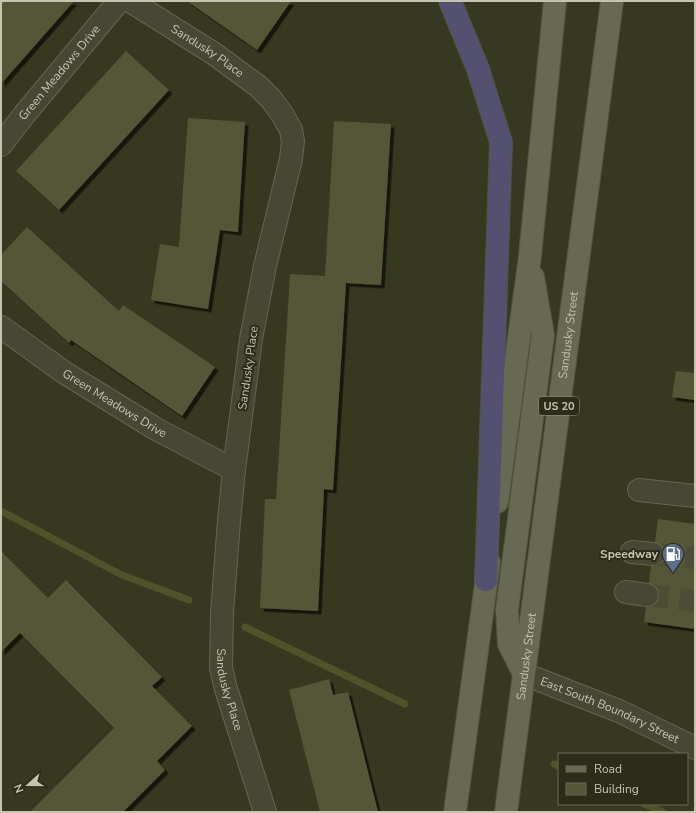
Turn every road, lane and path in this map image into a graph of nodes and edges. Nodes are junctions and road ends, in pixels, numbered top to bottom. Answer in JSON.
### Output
{"nodes":[{"id":1,"x":119,"y":1,"type":"edge"},
{"id":2,"x":130,"y":1,"type":"edge"},
{"id":3,"x":450,"y":1,"type":"edge"},
{"id":4,"x":555,"y":1,"type":"edge"},
{"id":5,"x":612,"y":1,"type":"edge"},
{"id":6,"x":1,"y":145,"type":"edge"},
{"id":7,"x":530,"y":256,"type":"junction"},
{"id":8,"x":1,"y":327,"type":"edge"},
{"id":9,"x":234,"y":470,"type":"junction"},
{"id":10,"x":639,"y":490,"type":"dead end"},
{"id":11,"x":695,"y":496,"type":"edge"},
{"id":12,"x":486,"y":580,"type":"junction"},
{"id":13,"x":626,"y":592,"type":"dead end"},
{"id":14,"x":648,"y":595,"type":"tunnel mouth"},
{"id":15,"x":524,"y":674,"type":"junction"},
{"id":16,"x":695,"y":748,"type":"edge"},
{"id":17,"x":265,"y":812,"type":"edge"},
{"id":18,"x":455,"y":812,"type":"edge"},
{"id":19,"x":506,"y":812,"type":"edge"}],
"edges":[{"from":1,"to":6,"type":"street","name":"Green Meadows Drive"},
{"from":2,"to":9,"type":"street","name":"Sandusky Place"},
{"from":3,"to":12,"type":"highway"},
{"from":4,"to":7,"type":"main road"},
{"from":5,"to":15,"type":"main road","name":"Sandusky Street","number":"US 20"},
{"from":7,"to":12,"type":"main road"},
{"from":7,"to":15,"type":"main road"},
{"from":8,"to":9,"type":"street","name":"Green Meadows Drive"},
{"from":9,"to":17,"type":"street","name":"Sandusky Place"},
{"from":10,"to":11,"type":"street"},
{"from":12,"to":18,"type":"main road"},
{"from":13,"to":14,"type":"street"},
{"from":15,"to":16,"type":"street","name":"East South Boundary Street"},
{"from":15,"to":19,"type":"main road","name":"Sandusky Street","number":"US 20"}]}
